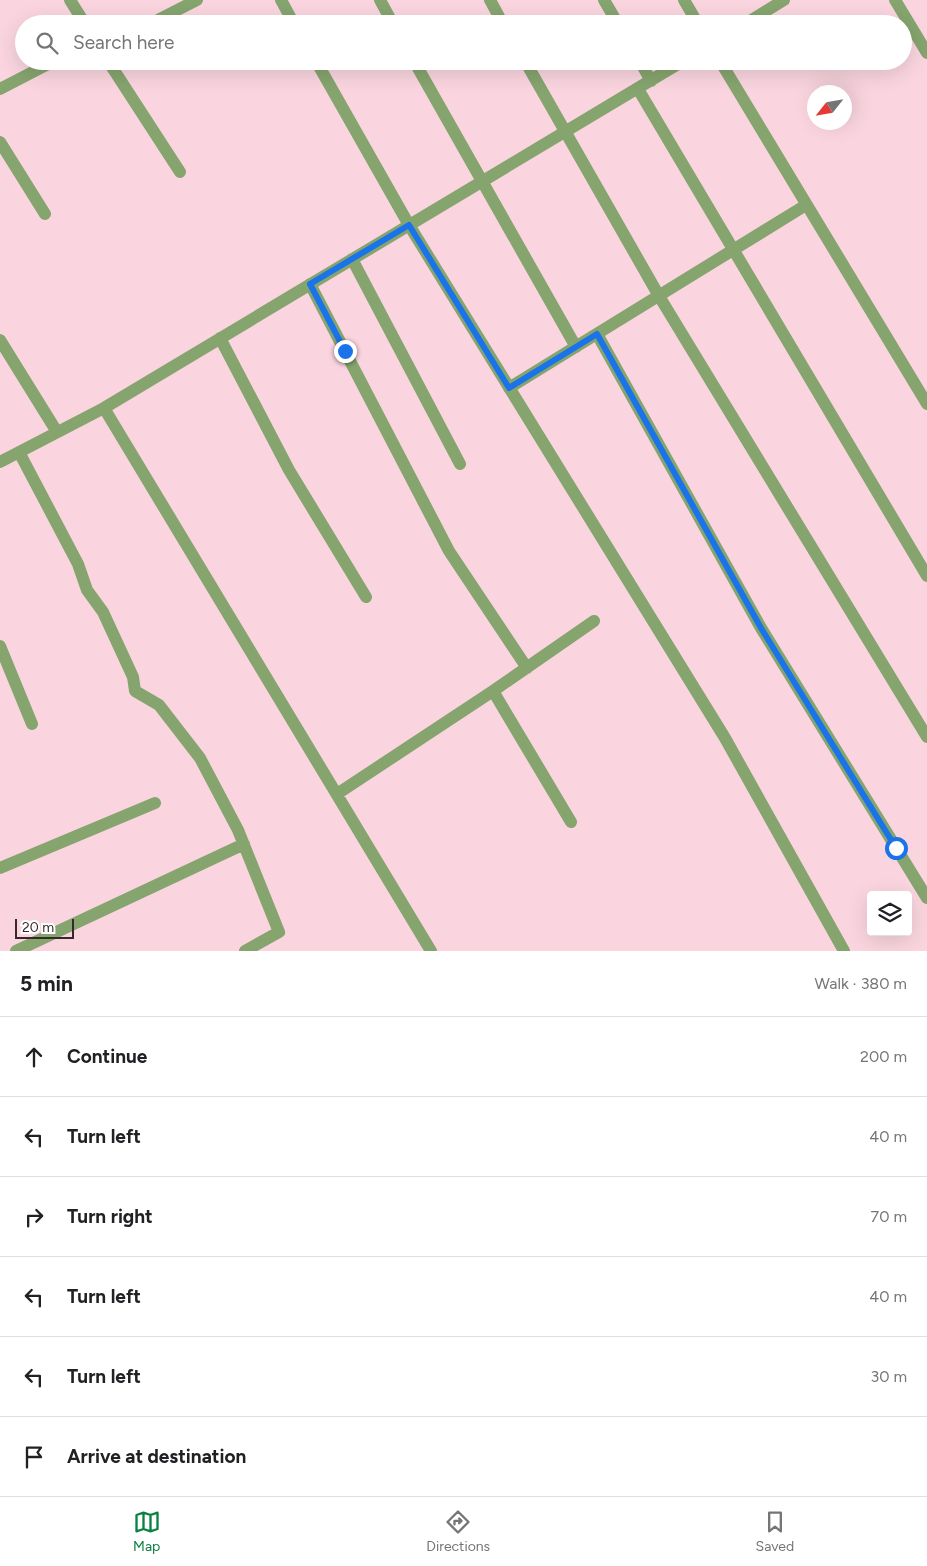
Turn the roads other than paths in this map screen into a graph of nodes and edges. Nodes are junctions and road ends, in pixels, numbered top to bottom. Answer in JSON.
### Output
{"nodes":[{"id":1,"x":70,"y":0,"type":"edge"},
{"id":2,"x":197,"y":0,"type":"edge"},
{"id":3,"x":281,"y":0,"type":"edge"},
{"id":4,"x":380,"y":0,"type":"edge"},
{"id":5,"x":490,"y":0,"type":"edge"},
{"id":6,"x":604,"y":0,"type":"edge"},
{"id":7,"x":684,"y":0,"type":"edge"},
{"id":8,"x":784,"y":0,"type":"edge"},
{"id":9,"x":895,"y":0,"type":"edge"},
{"id":10,"x":79,"y":15,"type":"edge"},
{"id":11,"x":168,"y":15,"type":"edge"},
{"id":12,"x":289,"y":15,"type":"edge"},
{"id":13,"x":388,"y":15,"type":"edge"},
{"id":14,"x":498,"y":15,"type":"edge"},
{"id":15,"x":613,"y":15,"type":"edge"},
{"id":16,"x":693,"y":15,"type":"edge"},
{"id":17,"x":760,"y":15,"type":"edge"},
{"id":18,"x":904,"y":15,"type":"edge"},
{"id":19,"x":912,"y":28,"type":"edge"},
{"id":20,"x":927,"y":53,"type":"edge"},
{"id":21,"x":37,"y":70,"type":"edge"},
{"id":22,"x":114,"y":70,"type":"edge"},
{"id":23,"x":321,"y":70,"type":"edge"},
{"id":24,"x":419,"y":70,"type":"edge"},
{"id":25,"x":530,"y":70,"type":"edge"},
{"id":26,"x":645,"y":70,"type":"edge"},
{"id":27,"x":669,"y":70,"type":"edge"},
{"id":28,"x":725,"y":70,"type":"edge"},
{"id":29,"x":651,"y":81,"type":"junction"},
{"id":30,"x":0,"y":89,"type":"edge"},
{"id":31,"x":638,"y":89,"type":"junction"},
{"id":32,"x":565,"y":132,"type":"junction"},
{"id":33,"x":0,"y":142,"type":"edge"},
{"id":34,"x":180,"y":172,"type":"dead end"},
{"id":35,"x":481,"y":182,"type":"junction"},
{"id":36,"x":806,"y":205,"type":"junction"},
{"id":37,"x":44,"y":214,"type":"dead end"},
{"id":38,"x":409,"y":225,"type":"junction"},
{"id":39,"x":734,"y":249,"type":"junction"},
{"id":40,"x":352,"y":259,"type":"junction"},
{"id":41,"x":310,"y":284,"type":"junction"},
{"id":42,"x":659,"y":296,"type":"junction"},
{"id":43,"x":597,"y":334,"type":"junction"},
{"id":44,"x":220,"y":338,"type":"junction"},
{"id":45,"x":0,"y":340,"type":"edge"},
{"id":46,"x":576,"y":347,"type":"junction"},
{"id":47,"x":509,"y":388,"type":"junction"},
{"id":48,"x":927,"y":404,"type":"edge"},
{"id":49,"x":104,"y":408,"type":"junction"},
{"id":50,"x":57,"y":432,"type":"junction"},
{"id":51,"x":19,"y":452,"type":"junction"},
{"id":52,"x":0,"y":462,"type":"edge"},
{"id":53,"x":460,"y":464,"type":"dead end"},
{"id":54,"x":927,"y":576,"type":"edge"},
{"id":55,"x":366,"y":597,"type":"dead end"},
{"id":56,"x":594,"y":621,"type":"dead end"},
{"id":57,"x":0,"y":646,"type":"edge"},
{"id":58,"x":527,"y":668,"type":"junction"},
{"id":59,"x":493,"y":691,"type":"junction"},
{"id":60,"x":32,"y":724,"type":"dead end"},
{"id":61,"x":927,"y":737,"type":"edge"},
{"id":62,"x":337,"y":794,"type":"junction"},
{"id":63,"x":155,"y":803,"type":"dead end"},
{"id":64,"x":571,"y":822,"type":"dead end"},
{"id":65,"x":244,"y":844,"type":"junction"},
{"id":66,"x":0,"y":868,"type":"edge"},
{"id":67,"x":927,"y":898,"type":"edge"},
{"id":68,"x":16,"y":951,"type":"edge"},
{"id":69,"x":245,"y":951,"type":"edge"},
{"id":70,"x":431,"y":951,"type":"edge"},
{"id":71,"x":844,"y":951,"type":"edge"}],
"edges":[{"from":1,"to":10,"type":"street"},
{"from":2,"to":11,"type":"street"},
{"from":3,"to":12,"type":"street"},
{"from":4,"to":13,"type":"street"},
{"from":5,"to":14,"type":"street"},
{"from":6,"to":15,"type":"street"},
{"from":7,"to":16,"type":"street"},
{"from":8,"to":17,"type":"street"},
{"from":9,"to":18,"type":"street"},
{"from":19,"to":20,"type":"street"},
{"from":21,"to":30,"type":"street"},
{"from":22,"to":34,"type":"street"},
{"from":23,"to":38,"type":"street"},
{"from":24,"to":35,"type":"street"},
{"from":25,"to":32,"type":"street"},
{"from":26,"to":29,"type":"street"},
{"from":27,"to":29,"type":"street"},
{"from":28,"to":36,"type":"street"},
{"from":29,"to":31,"type":"street"},
{"from":31,"to":32,"type":"street"},
{"from":31,"to":39,"type":"street"},
{"from":32,"to":35,"type":"street"},
{"from":32,"to":42,"type":"street"},
{"from":33,"to":37,"type":"street"},
{"from":35,"to":38,"type":"street"},
{"from":35,"to":46,"type":"street"},
{"from":36,"to":39,"type":"street"},
{"from":36,"to":48,"type":"street"},
{"from":38,"to":40,"type":"street"},
{"from":38,"to":47,"type":"street"},
{"from":39,"to":42,"type":"street"},
{"from":39,"to":54,"type":"street"},
{"from":40,"to":41,"type":"street"},
{"from":40,"to":53,"type":"street"},
{"from":41,"to":44,"type":"street"},
{"from":41,"to":58,"type":"street"},
{"from":42,"to":43,"type":"street"},
{"from":42,"to":61,"type":"street"},
{"from":43,"to":46,"type":"street"},
{"from":43,"to":67,"type":"street"},
{"from":44,"to":49,"type":"street"},
{"from":44,"to":55,"type":"street"},
{"from":45,"to":50,"type":"street"},
{"from":46,"to":47,"type":"street"},
{"from":47,"to":71,"type":"street"},
{"from":49,"to":50,"type":"street"},
{"from":49,"to":62,"type":"street"},
{"from":50,"to":51,"type":"street"},
{"from":51,"to":52,"type":"street"},
{"from":51,"to":65,"type":"street"},
{"from":56,"to":58,"type":"street"},
{"from":57,"to":60,"type":"street"},
{"from":58,"to":59,"type":"street"},
{"from":59,"to":62,"type":"street"},
{"from":59,"to":64,"type":"street"},
{"from":62,"to":70,"type":"street"},
{"from":63,"to":66,"type":"street"},
{"from":65,"to":68,"type":"street"},
{"from":65,"to":69,"type":"street"}]}
